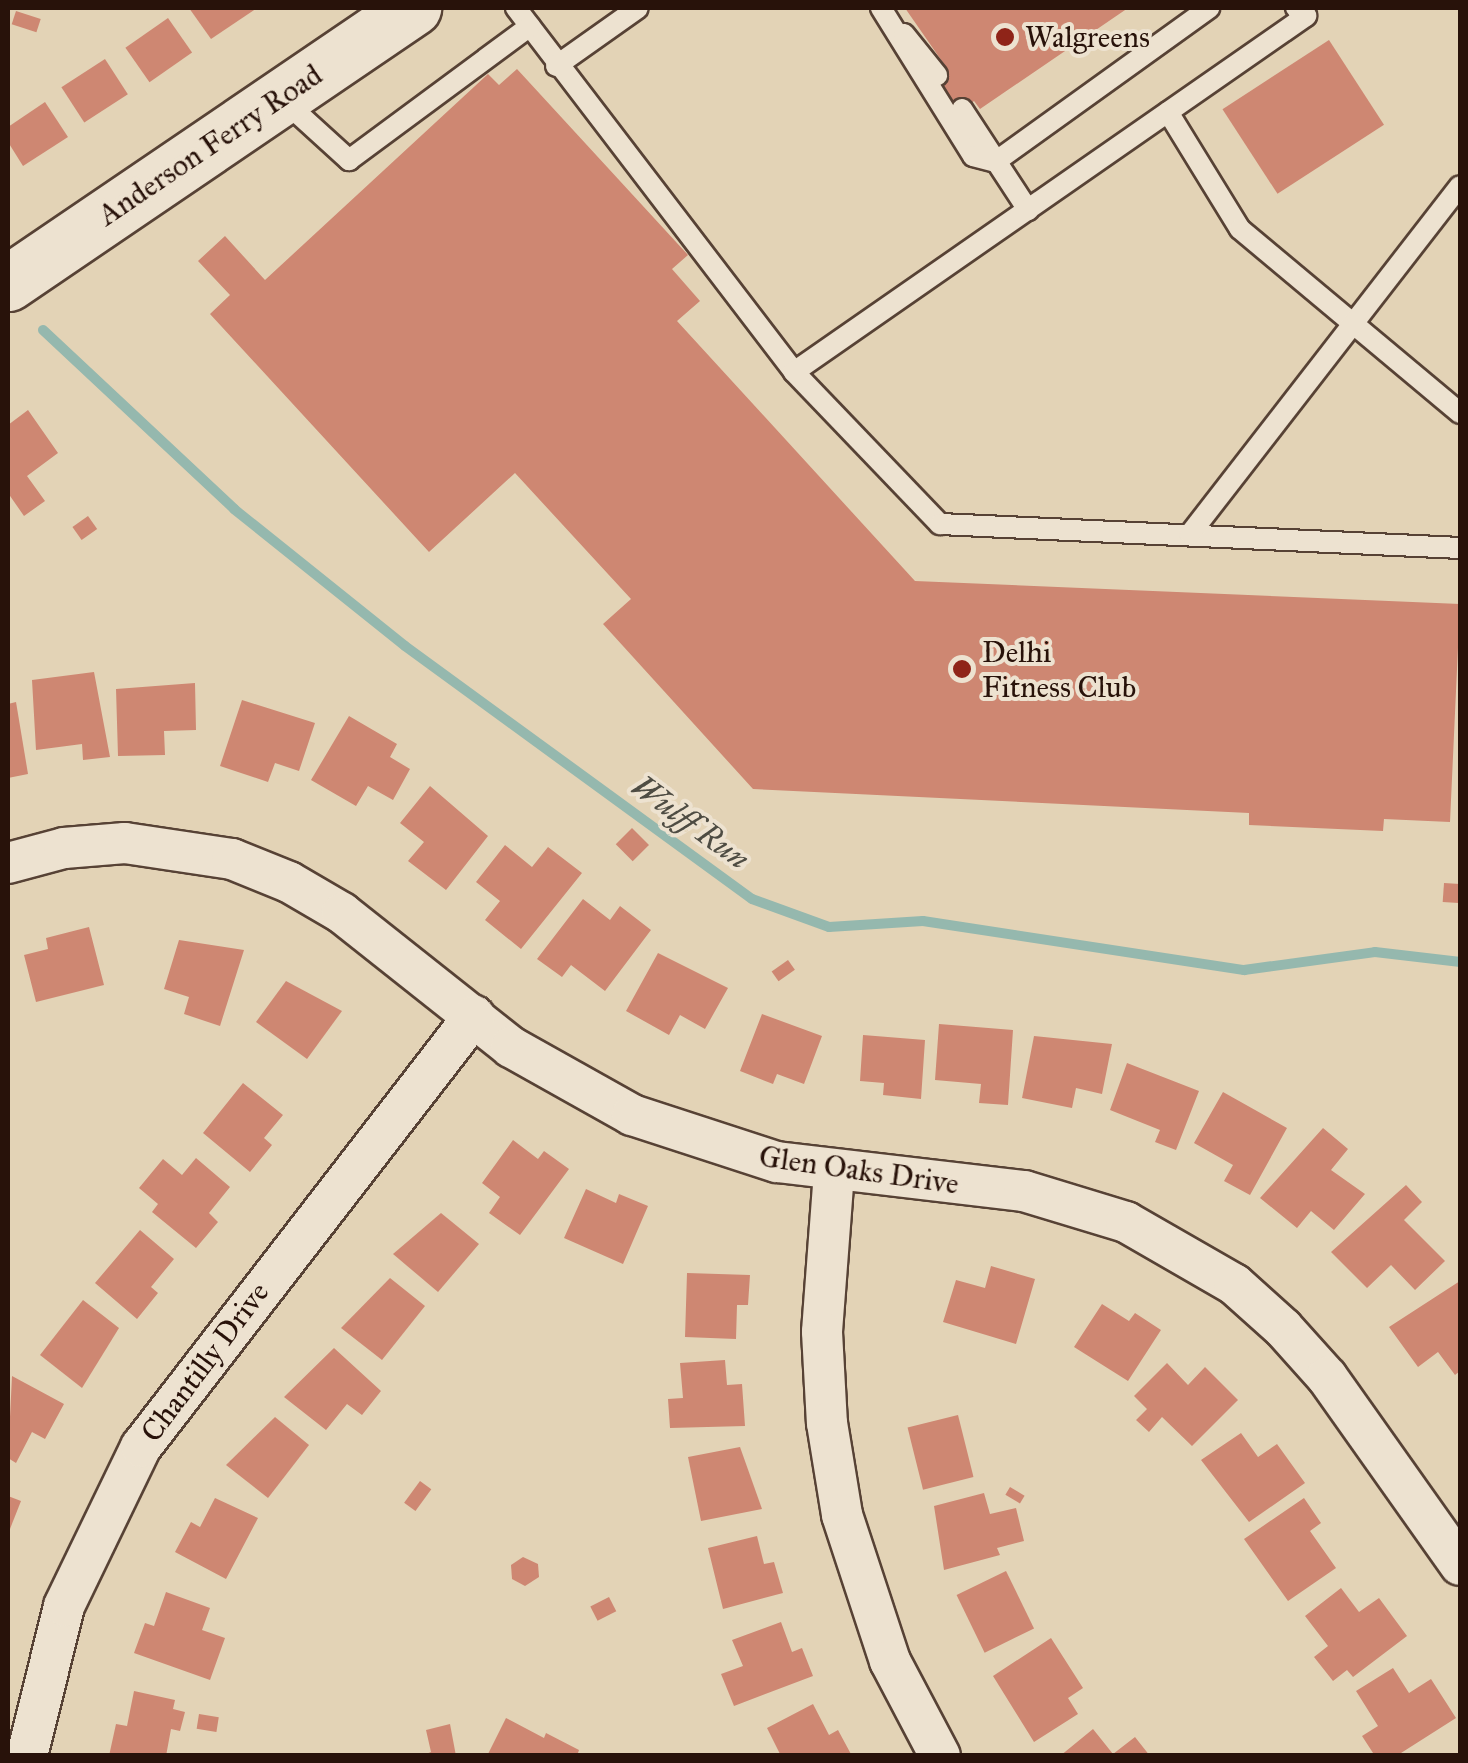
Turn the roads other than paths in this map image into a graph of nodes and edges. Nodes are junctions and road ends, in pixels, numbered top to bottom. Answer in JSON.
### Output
{"nodes":[{"id":1,"x":413,"y":8,"type":"edge"},
{"id":2,"x":516,"y":8,"type":"edge"},
{"id":3,"x":638,"y":8,"type":"edge"},
{"id":4,"x":880,"y":8,"type":"edge"},
{"id":5,"x":1210,"y":8,"type":"edge"},
{"id":6,"x":1296,"y":8,"type":"edge"},
{"id":7,"x":530,"y":26,"type":"junction"},
{"id":8,"x":894,"y":27,"type":"junction"},
{"id":9,"x":556,"y":66,"type":"junction"},
{"id":10,"x":937,"y":75,"type":"dead end"},
{"id":11,"x":280,"y":98,"type":"junction"},
{"id":12,"x":962,"y":109,"type":"dead end"},
{"id":13,"x":1168,"y":112,"type":"junction"},
{"id":14,"x":995,"y":162,"type":"junction"},
{"id":15,"x":1460,"y":186,"type":"edge"},
{"id":16,"x":1028,"y":210,"type":"junction"},
{"id":17,"x":8,"y":283,"type":"edge"},
{"id":18,"x":1353,"y":327,"type":"junction"},
{"id":19,"x":794,"y":372,"type":"junction"},
{"id":20,"x":1460,"y":413,"type":"edge"},
{"id":21,"x":1190,"y":534,"type":"junction"},
{"id":22,"x":1460,"y":548,"type":"edge"},
{"id":23,"x":8,"y":863,"type":"edge"},
{"id":24,"x":474,"y":1016,"type":"junction"},
{"id":25,"x":834,"y":1172,"type":"junction"},
{"id":26,"x":1460,"y":1565,"type":"edge"},
{"id":27,"x":27,"y":1756,"type":"edge"},
{"id":28,"x":940,"y":1756,"type":"edge"}],
"edges":[{"from":1,"to":11,"type":"street","name":"Anderson Ferry Road"},
{"from":2,"to":7,"type":"lane"},
{"from":3,"to":9,"type":"lane"},
{"from":4,"to":8,"type":"lane"},
{"from":5,"to":14,"type":"lane"},
{"from":6,"to":13,"type":"lane"},
{"from":7,"to":9,"type":"lane"},
{"from":7,"to":11,"type":"lane"},
{"from":8,"to":10,"type":"lane"},
{"from":8,"to":14,"type":"lane"},
{"from":9,"to":19,"type":"lane"},
{"from":11,"to":17,"type":"street","name":"Anderson Ferry Road"},
{"from":12,"to":14,"type":"lane"},
{"from":13,"to":16,"type":"lane"},
{"from":13,"to":18,"type":"lane"},
{"from":14,"to":16,"type":"lane"},
{"from":15,"to":18,"type":"lane"},
{"from":16,"to":19,"type":"lane"},
{"from":18,"to":20,"type":"lane"},
{"from":18,"to":21,"type":"lane"},
{"from":19,"to":21,"type":"lane"},
{"from":21,"to":22,"type":"lane"},
{"from":23,"to":24,"type":"street","name":"Glen Oaks Drive"},
{"from":24,"to":25,"type":"street","name":"Glen Oaks Drive"},
{"from":24,"to":27,"type":"street","name":"Chantilly Drive"},
{"from":25,"to":26,"type":"street","name":"Glen Oaks Drive"},
{"from":25,"to":28,"type":"street"}]}
